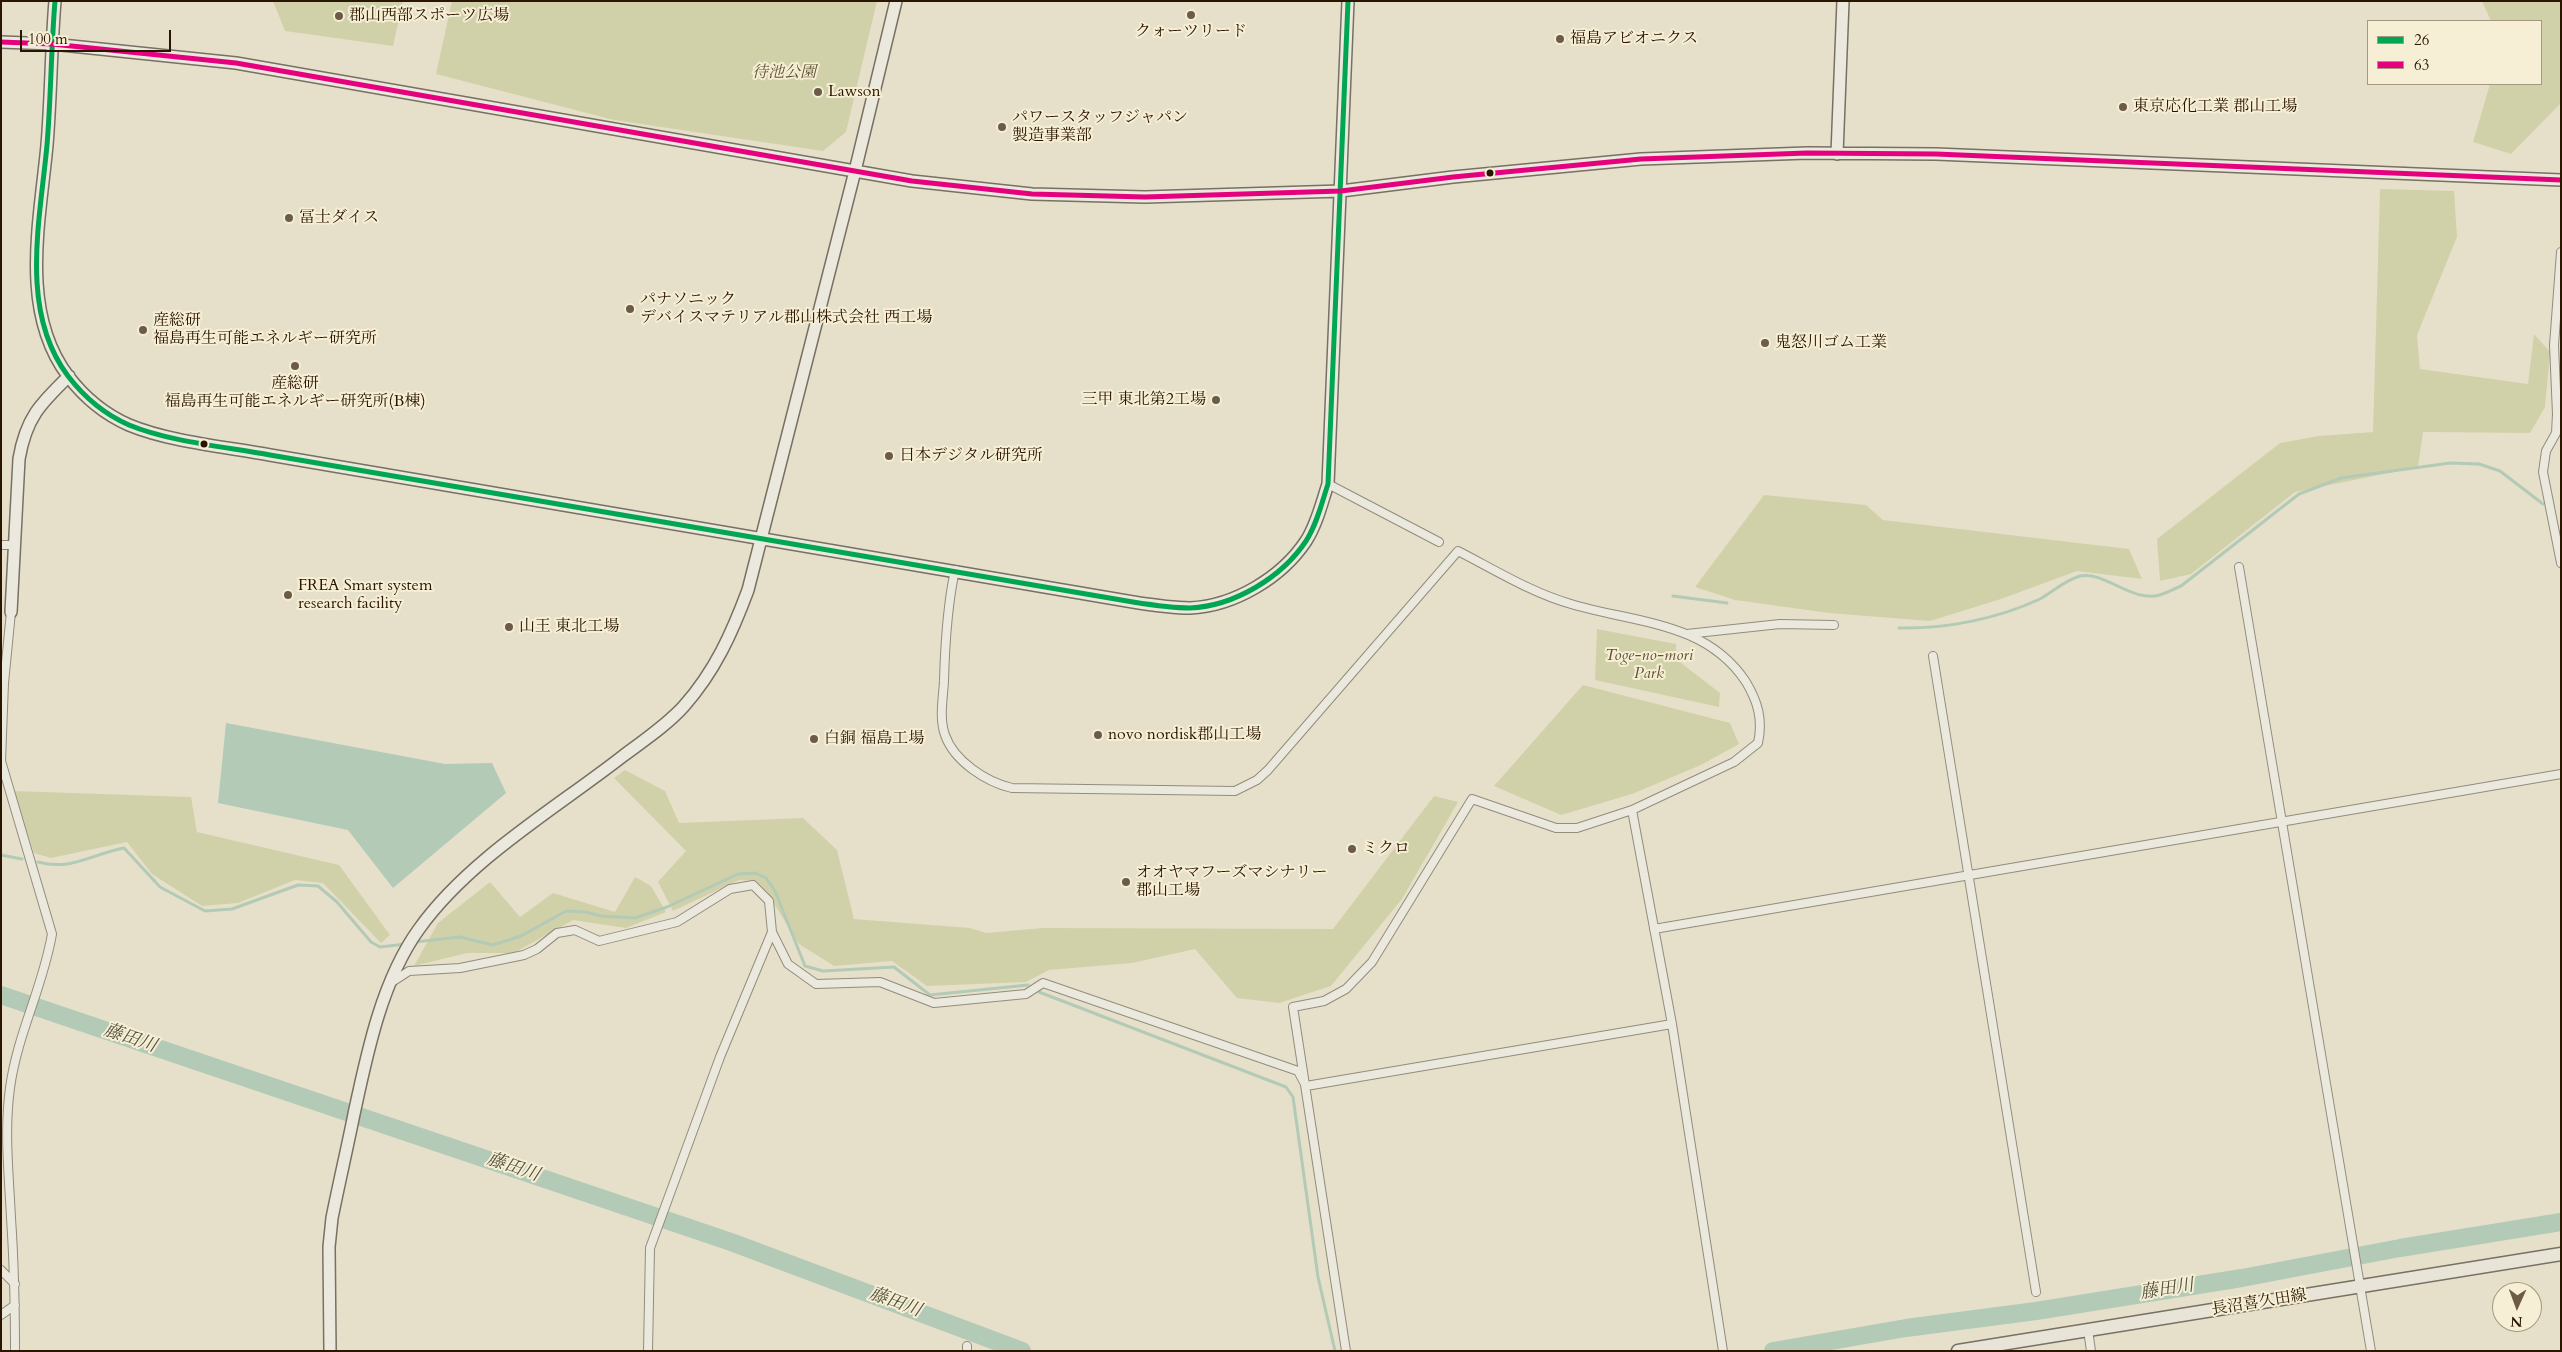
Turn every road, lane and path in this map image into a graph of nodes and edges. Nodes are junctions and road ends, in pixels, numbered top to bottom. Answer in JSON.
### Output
{"nodes":[{"id":1,"x":55,"y":1,"type":"edge"},
{"id":2,"x":896,"y":1,"type":"edge"},
{"id":3,"x":1348,"y":1,"type":"edge"},
{"id":4,"x":1843,"y":1,"type":"edge"},
{"id":5,"x":1,"y":42,"type":"edge"},
{"id":6,"x":52,"y":44,"type":"junction"},
{"id":7,"x":1838,"y":154,"type":"junction"},
{"id":8,"x":855,"y":171,"type":"junction"},
{"id":9,"x":2561,"y":180,"type":"edge"},
{"id":10,"x":1341,"y":191,"type":"junction"},
{"id":11,"x":2561,"y":252,"type":"edge"},
{"id":12,"x":68,"y":376,"type":"junction"},
{"id":13,"x":1328,"y":484,"type":"junction"},
{"id":14,"x":760,"y":538,"type":"junction"},
{"id":15,"x":1439,"y":542,"type":"dead end"},
{"id":16,"x":14,"y":544,"type":"junction"},
{"id":17,"x":1,"y":545,"type":"edge"},
{"id":18,"x":2561,"y":563,"type":"edge"},
{"id":19,"x":2239,"y":567,"type":"dead end"},
{"id":20,"x":955,"y":570,"type":"junction"},
{"id":21,"x":11,"y":612,"type":"joint"},
{"id":22,"x":1834,"y":625,"type":"dead end"},
{"id":23,"x":1685,"y":634,"type":"junction"},
{"id":24,"x":1932,"y":656,"type":"dead end"},
{"id":25,"x":2561,"y":774,"type":"edge"},
{"id":26,"x":1632,"y":810,"type":"junction"},
{"id":27,"x":2282,"y":822,"type":"junction"},
{"id":28,"x":1967,"y":874,"type":"junction"},
{"id":29,"x":1654,"y":929,"type":"junction"},
{"id":30,"x":772,"y":932,"type":"junction"},
{"id":31,"x":392,"y":982,"type":"junction"},
{"id":32,"x":1672,"y":1024,"type":"junction"},
{"id":33,"x":1306,"y":1086,"type":"junction"},
{"id":34,"x":4,"y":1149,"type":"edge"},
{"id":35,"x":2561,"y":1254,"type":"edge"},
{"id":36,"x":1,"y":1270,"type":"edge"},
{"id":37,"x":2359,"y":1283,"type":"junction"},
{"id":38,"x":15,"y":1284,"type":"junction"},
{"id":39,"x":2036,"y":1292,"type":"dead end"},
{"id":40,"x":15,"y":1305,"type":"junction"},
{"id":41,"x":1,"y":1315,"type":"edge"},
{"id":42,"x":2088,"y":1330,"type":"junction"},
{"id":43,"x":1723,"y":1348,"type":"edge"},
{"id":44,"x":15,"y":1351,"type":"edge"},
{"id":45,"x":330,"y":1351,"type":"edge"},
{"id":46,"x":648,"y":1351,"type":"edge"},
{"id":47,"x":1346,"y":1351,"type":"edge"},
{"id":48,"x":1958,"y":1351,"type":"edge"},
{"id":49,"x":2091,"y":1351,"type":"edge"},
{"id":50,"x":2371,"y":1351,"type":"edge"}],
"edges":[{"from":1,"to":6,"type":"street"},
{"from":2,"to":8,"type":"street"},
{"from":3,"to":10,"type":"street"},
{"from":4,"to":7,"type":"street"},
{"from":5,"to":6,"type":"street"},
{"from":6,"to":8,"type":"street"},
{"from":6,"to":12,"type":"street"},
{"from":7,"to":9,"type":"street"},
{"from":7,"to":10,"type":"street"},
{"from":8,"to":10,"type":"street"},
{"from":8,"to":14,"type":"street"},
{"from":10,"to":13,"type":"street"},
{"from":11,"to":18,"type":"street"},
{"from":12,"to":14,"type":"street"},
{"from":12,"to":16,"type":"street"},
{"from":13,"to":15,"type":"street"},
{"from":13,"to":20,"type":"street"},
{"from":14,"to":20,"type":"street"},
{"from":14,"to":31,"type":"street"},
{"from":16,"to":17,"type":"street"},
{"from":16,"to":21,"type":"street"},
{"from":19,"to":27,"type":"street"},
{"from":20,"to":23,"type":"street"},
{"from":21,"to":34,"type":"street"},
{"from":22,"to":23,"type":"street"},
{"from":23,"to":26,"type":"street"},
{"from":24,"to":28,"type":"street"},
{"from":25,"to":27,"type":"street"},
{"from":26,"to":29,"type":"street"},
{"from":26,"to":33,"type":"street"},
{"from":27,"to":28,"type":"street"},
{"from":27,"to":37,"type":"street"},
{"from":28,"to":29,"type":"street"},
{"from":28,"to":39,"type":"street"},
{"from":29,"to":32,"type":"street"},
{"from":30,"to":31,"type":"street"},
{"from":30,"to":33,"type":"street"},
{"from":30,"to":46,"type":"street"},
{"from":31,"to":45,"type":"street"},
{"from":32,"to":33,"type":"street"},
{"from":32,"to":43,"type":"street"},
{"from":33,"to":47,"type":"street"},
{"from":34,"to":38,"type":"street"},
{"from":35,"to":37,"type":"main road","name":"長沼喜久田線"},
{"from":36,"to":38,"type":"street"},
{"from":37,"to":42,"type":"main road","name":"長沼喜久田線"},
{"from":37,"to":50,"type":"street"},
{"from":38,"to":40,"type":"street"},
{"from":40,"to":41,"type":"street"},
{"from":40,"to":44,"type":"street"},
{"from":42,"to":48,"type":"main road","name":"長沼喜久田線"},
{"from":42,"to":49,"type":"street"}]}
